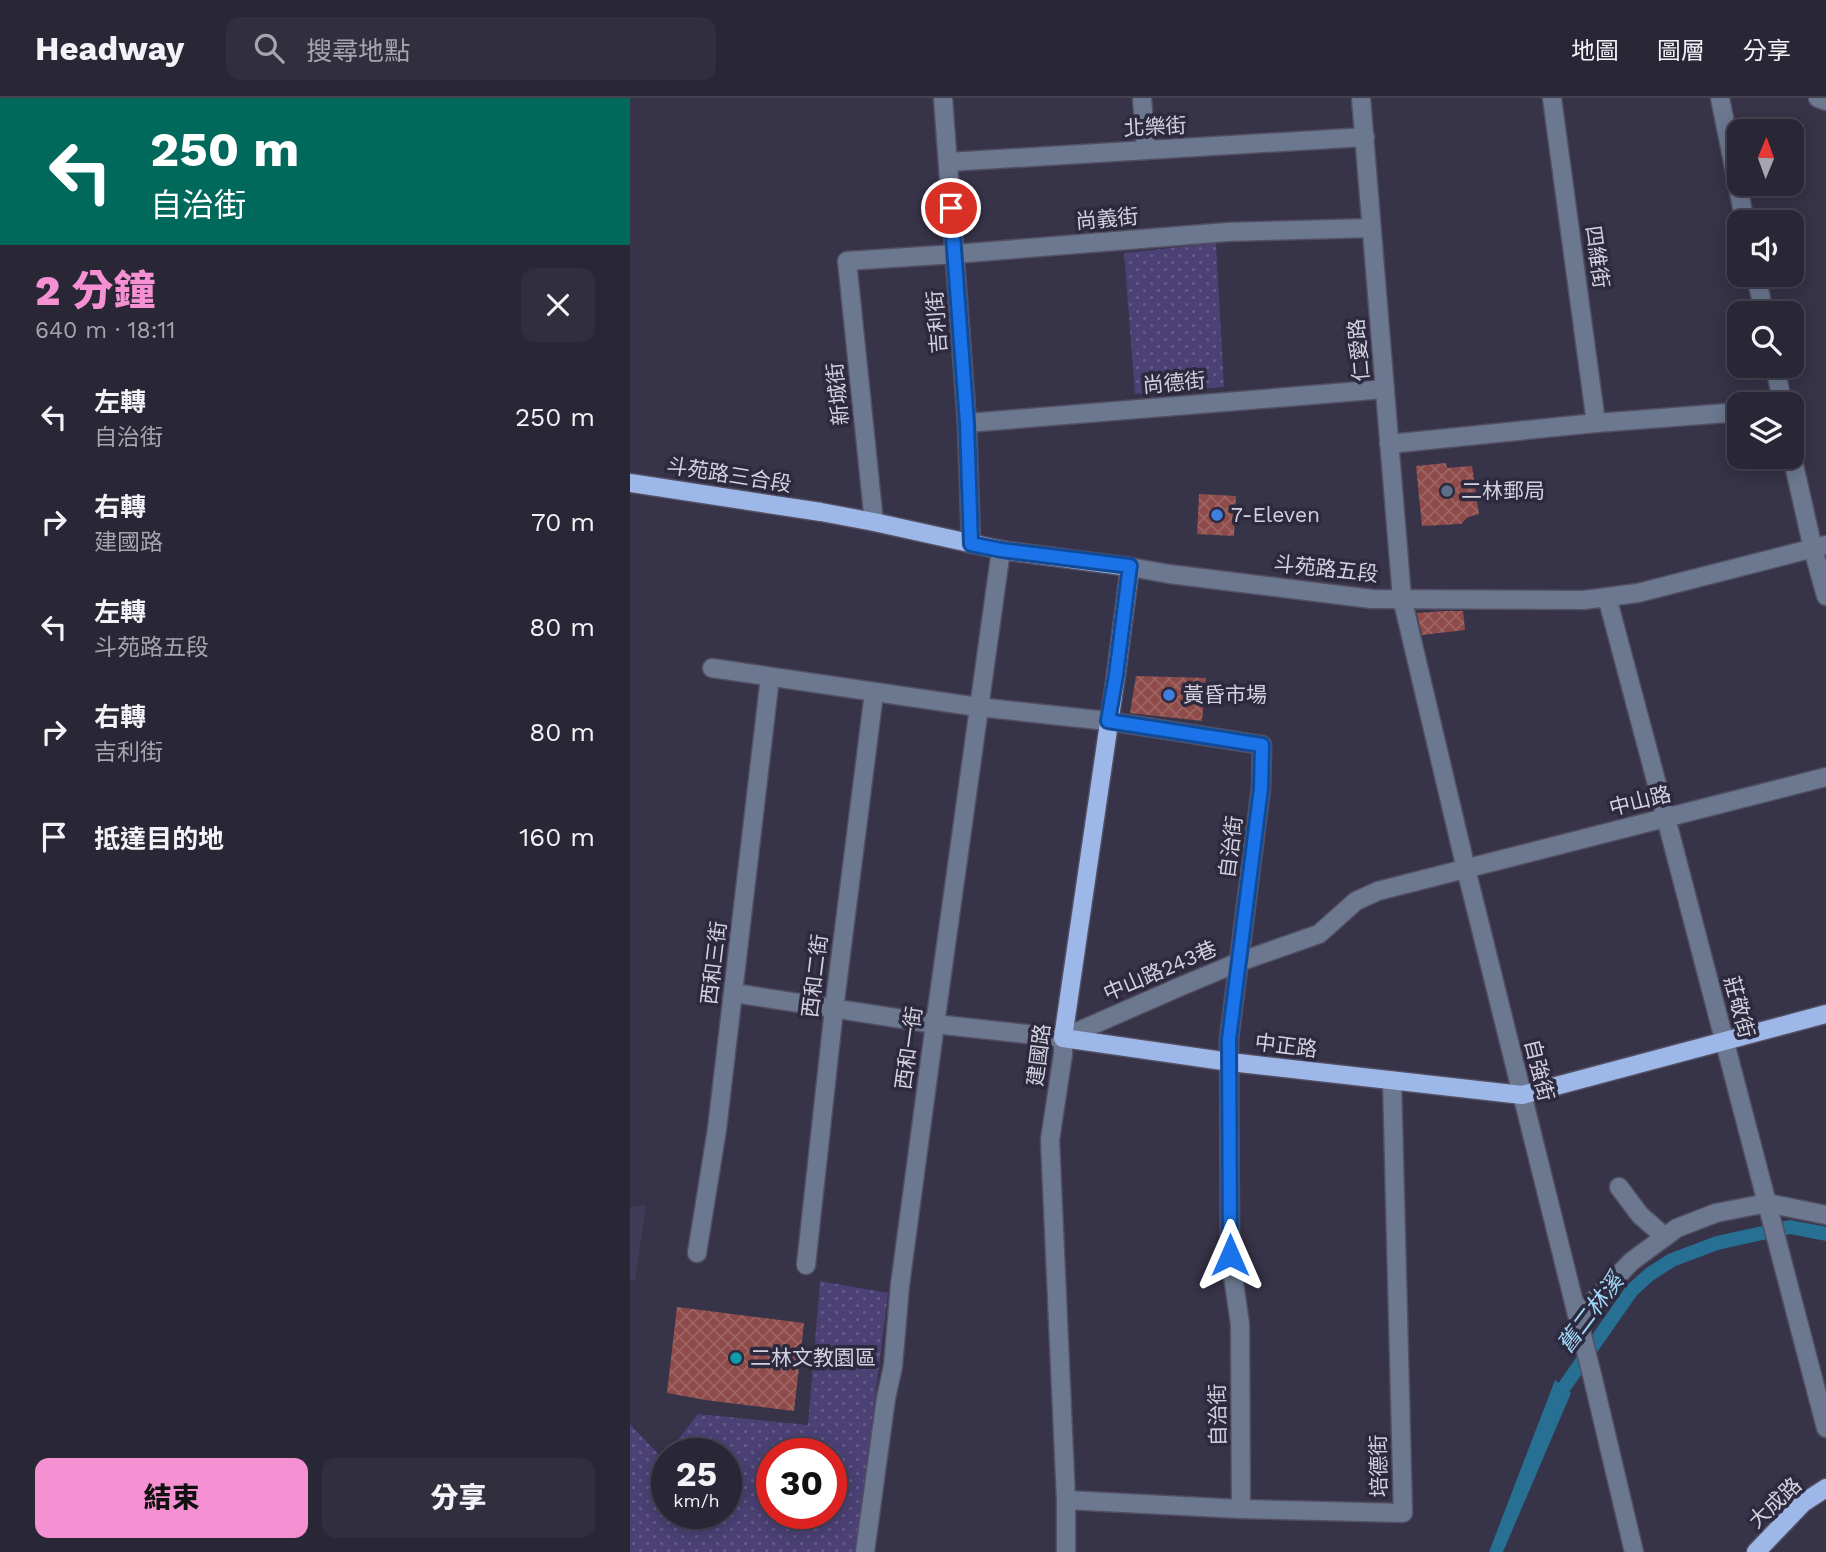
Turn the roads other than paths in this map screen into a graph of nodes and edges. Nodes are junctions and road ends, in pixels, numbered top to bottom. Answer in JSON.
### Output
{"nodes":[{"id":1,"x":943,"y":98,"type":"edge"},
{"id":2,"x":1142,"y":98,"type":"edge"},
{"id":3,"x":1361,"y":98,"type":"edge"},
{"id":4,"x":1552,"y":98,"type":"edge"},
{"id":5,"x":1720,"y":98,"type":"edge"},
{"id":6,"x":1818,"y":98,"type":"edge"},
{"id":7,"x":1826,"y":101,"type":"edge"},
{"id":8,"x":1364,"y":138,"type":"junction"},
{"id":9,"x":1146,"y":150,"type":"junction"},
{"id":10,"x":948,"y":162,"type":"junction"},
{"id":11,"x":1743,"y":210,"type":"edge"},
{"id":12,"x":1371,"y":228,"type":"junction"},
{"id":13,"x":955,"y":254,"type":"junction"},
{"id":14,"x":847,"y":261,"type":"joint"},
{"id":15,"x":1385,"y":389,"type":"junction"},
{"id":16,"x":1727,"y":413,"type":"edge"},
{"id":17,"x":967,"y":423,"type":"junction"},
{"id":18,"x":1596,"y":423,"type":"junction"},
{"id":19,"x":1390,"y":444,"type":"junction"},
{"id":20,"x":1796,"y":469,"type":"edge"},
{"id":21,"x":630,"y":483,"type":"edge"},
{"id":22,"x":821,"y":512,"type":"joint"},
{"id":23,"x":874,"y":522,"type":"junction"},
{"id":24,"x":971,"y":544,"type":"junction"},
{"id":25,"x":1819,"y":547,"type":"edge"},
{"id":26,"x":1001,"y":550,"type":"junction"},
{"id":27,"x":1130,"y":566,"type":"junction"},
{"id":28,"x":1826,"y":596,"type":"edge"},
{"id":29,"x":1607,"y":597,"type":"junction"},
{"id":30,"x":1402,"y":598,"type":"junction"},
{"id":31,"x":712,"y":668,"type":"dead end"},
{"id":32,"x":770,"y":677,"type":"junction"},
{"id":33,"x":874,"y":692,"type":"junction"},
{"id":34,"x":978,"y":708,"type":"junction"},
{"id":35,"x":1108,"y":721,"type":"junction"},
{"id":36,"x":1826,"y":777,"type":"edge"},
{"id":37,"x":1667,"y":818,"type":"junction"},
{"id":38,"x":1466,"y":869,"type":"junction"},
{"id":39,"x":1239,"y":962,"type":"junction"},
{"id":40,"x":734,"y":993,"type":"junction"},
{"id":41,"x":834,"y":1009,"type":"junction"},
{"id":42,"x":1826,"y":1014,"type":"edge"},
{"id":43,"x":935,"y":1024,"type":"junction"},
{"id":44,"x":1063,"y":1038,"type":"junction"},
{"id":45,"x":1725,"y":1042,"type":"junction"},
{"id":46,"x":1230,"y":1062,"type":"junction"},
{"id":47,"x":1392,"y":1080,"type":"junction"},
{"id":48,"x":1522,"y":1095,"type":"junction"},
{"id":49,"x":1619,"y":1187,"type":"dead end"},
{"id":50,"x":1767,"y":1203,"type":"junction"},
{"id":51,"x":1826,"y":1214,"type":"edge"},
{"id":52,"x":1665,"y":1237,"type":"junction"},
{"id":53,"x":697,"y":1253,"type":"dead end"},
{"id":54,"x":806,"y":1265,"type":"dead end"},
{"id":55,"x":1578,"y":1320,"type":"junction"},
{"id":56,"x":1826,"y":1428,"type":"edge"},
{"id":57,"x":1826,"y":1488,"type":"edge"},
{"id":58,"x":1066,"y":1500,"type":"junction"},
{"id":59,"x":1241,"y":1509,"type":"junction"},
{"id":60,"x":865,"y":1552,"type":"edge"},
{"id":61,"x":1066,"y":1552,"type":"edge"},
{"id":62,"x":1634,"y":1552,"type":"edge"},
{"id":63,"x":1756,"y":1552,"type":"edge"}],
"edges":[{"from":1,"to":10,"type":"street","name":"吉利街"},
{"from":2,"to":9,"type":"street"},
{"from":3,"to":8,"type":"street","name":"仁愛路"},
{"from":4,"to":18,"type":"street","name":"四維街"},
{"from":5,"to":11,"type":"street"},
{"from":6,"to":7,"type":"street"},
{"from":8,"to":9,"type":"street","name":"北樂街"},
{"from":8,"to":12,"type":"street","name":"仁愛路"},
{"from":9,"to":10,"type":"street","name":"北樂街"},
{"from":10,"to":13,"type":"street","name":"吉利街"},
{"from":12,"to":13,"type":"street","name":"尚義街"},
{"from":12,"to":15,"type":"street","name":"仁愛路"},
{"from":13,"to":14,"type":"street","name":"尚義街"},
{"from":13,"to":17,"type":"street","name":"吉利街"},
{"from":14,"to":23,"type":"street","name":"新城街"},
{"from":15,"to":17,"type":"street","name":"尚德街"},
{"from":15,"to":19,"type":"street","name":"仁愛路"},
{"from":16,"to":18,"type":"street"},
{"from":17,"to":24,"type":"street","name":"吉利街"},
{"from":18,"to":19,"type":"street"},
{"from":19,"to":30,"type":"street","name":"仁愛路"},
{"from":20,"to":25,"type":"street"},
{"from":21,"to":22,"type":"main road","name":"斗苑路三合段"},
{"from":22,"to":23,"type":"main road","name":"斗苑路五段"},
{"from":23,"to":24,"type":"main road","name":"斗苑路五段"},
{"from":24,"to":26,"type":"main road","name":"斗苑路五段"},
{"from":25,"to":28,"type":"street"},
{"from":25,"to":29,"type":"street","name":"斗苑路五段"},
{"from":26,"to":27,"type":"main road","name":"斗苑路五段"},
{"from":26,"to":34,"type":"street","name":"西和一街"},
{"from":27,"to":30,"type":"street","name":"斗苑路五段"},
{"from":27,"to":35,"type":"main road","name":"建國路"},
{"from":29,"to":30,"type":"street","name":"斗苑路五段"},
{"from":29,"to":37,"type":"street","name":"莊敬街"},
{"from":30,"to":38,"type":"street","name":"自強街"},
{"from":31,"to":32,"type":"street","name":"自治街"},
{"from":32,"to":33,"type":"street","name":"自治街"},
{"from":32,"to":40,"type":"street","name":"西和三街"},
{"from":33,"to":34,"type":"street","name":"自治街"},
{"from":33,"to":41,"type":"street","name":"西和二街"},
{"from":34,"to":35,"type":"street","name":"自治街"},
{"from":34,"to":43,"type":"street","name":"西和一街"},
{"from":35,"to":39,"type":"street","name":"自治街"},
{"from":35,"to":44,"type":"main road","name":"建國路"},
{"from":36,"to":37,"type":"street","name":"中山路"},
{"from":37,"to":38,"type":"street","name":"中山路"},
{"from":37,"to":45,"type":"street","name":"莊敬街"},
{"from":38,"to":39,"type":"street","name":"中山路243巷"},
{"from":38,"to":48,"type":"street","name":"自強街"},
{"from":39,"to":44,"type":"street","name":"中山路243巷"},
{"from":39,"to":46,"type":"street","name":"自治街"},
{"from":40,"to":41,"type":"street","name":"中正路"},
{"from":40,"to":53,"type":"street","name":"西和三街"},
{"from":41,"to":43,"type":"street","name":"中正路"},
{"from":41,"to":54,"type":"street","name":"西和二街"},
{"from":42,"to":45,"type":"main road","name":"中正路"},
{"from":43,"to":44,"type":"street","name":"中正路"},
{"from":43,"to":60,"type":"street","name":"西和一街"},
{"from":44,"to":46,"type":"main road","name":"中正路"},
{"from":44,"to":58,"type":"street","name":"建國路"},
{"from":45,"to":48,"type":"main road","name":"中正路"},
{"from":45,"to":50,"type":"street","name":"莊敬街"},
{"from":46,"to":47,"type":"main road","name":"中正路"},
{"from":46,"to":59,"type":"street","name":"自治街"},
{"from":47,"to":48,"type":"main road","name":"中正路"},
{"from":47,"to":59,"type":"street","name":"培德街"},
{"from":48,"to":55,"type":"street","name":"自強街"},
{"from":49,"to":52,"type":"street"},
{"from":50,"to":51,"type":"street"},
{"from":50,"to":52,"type":"street"},
{"from":50,"to":56,"type":"street","name":"莊敬街"},
{"from":52,"to":55,"type":"street"},
{"from":55,"to":62,"type":"street","name":"自強街"},
{"from":57,"to":63,"type":"main road","name":"大成路"},
{"from":58,"to":59,"type":"street","name":"培德街"},
{"from":58,"to":61,"type":"street","name":"建國路"}]}
